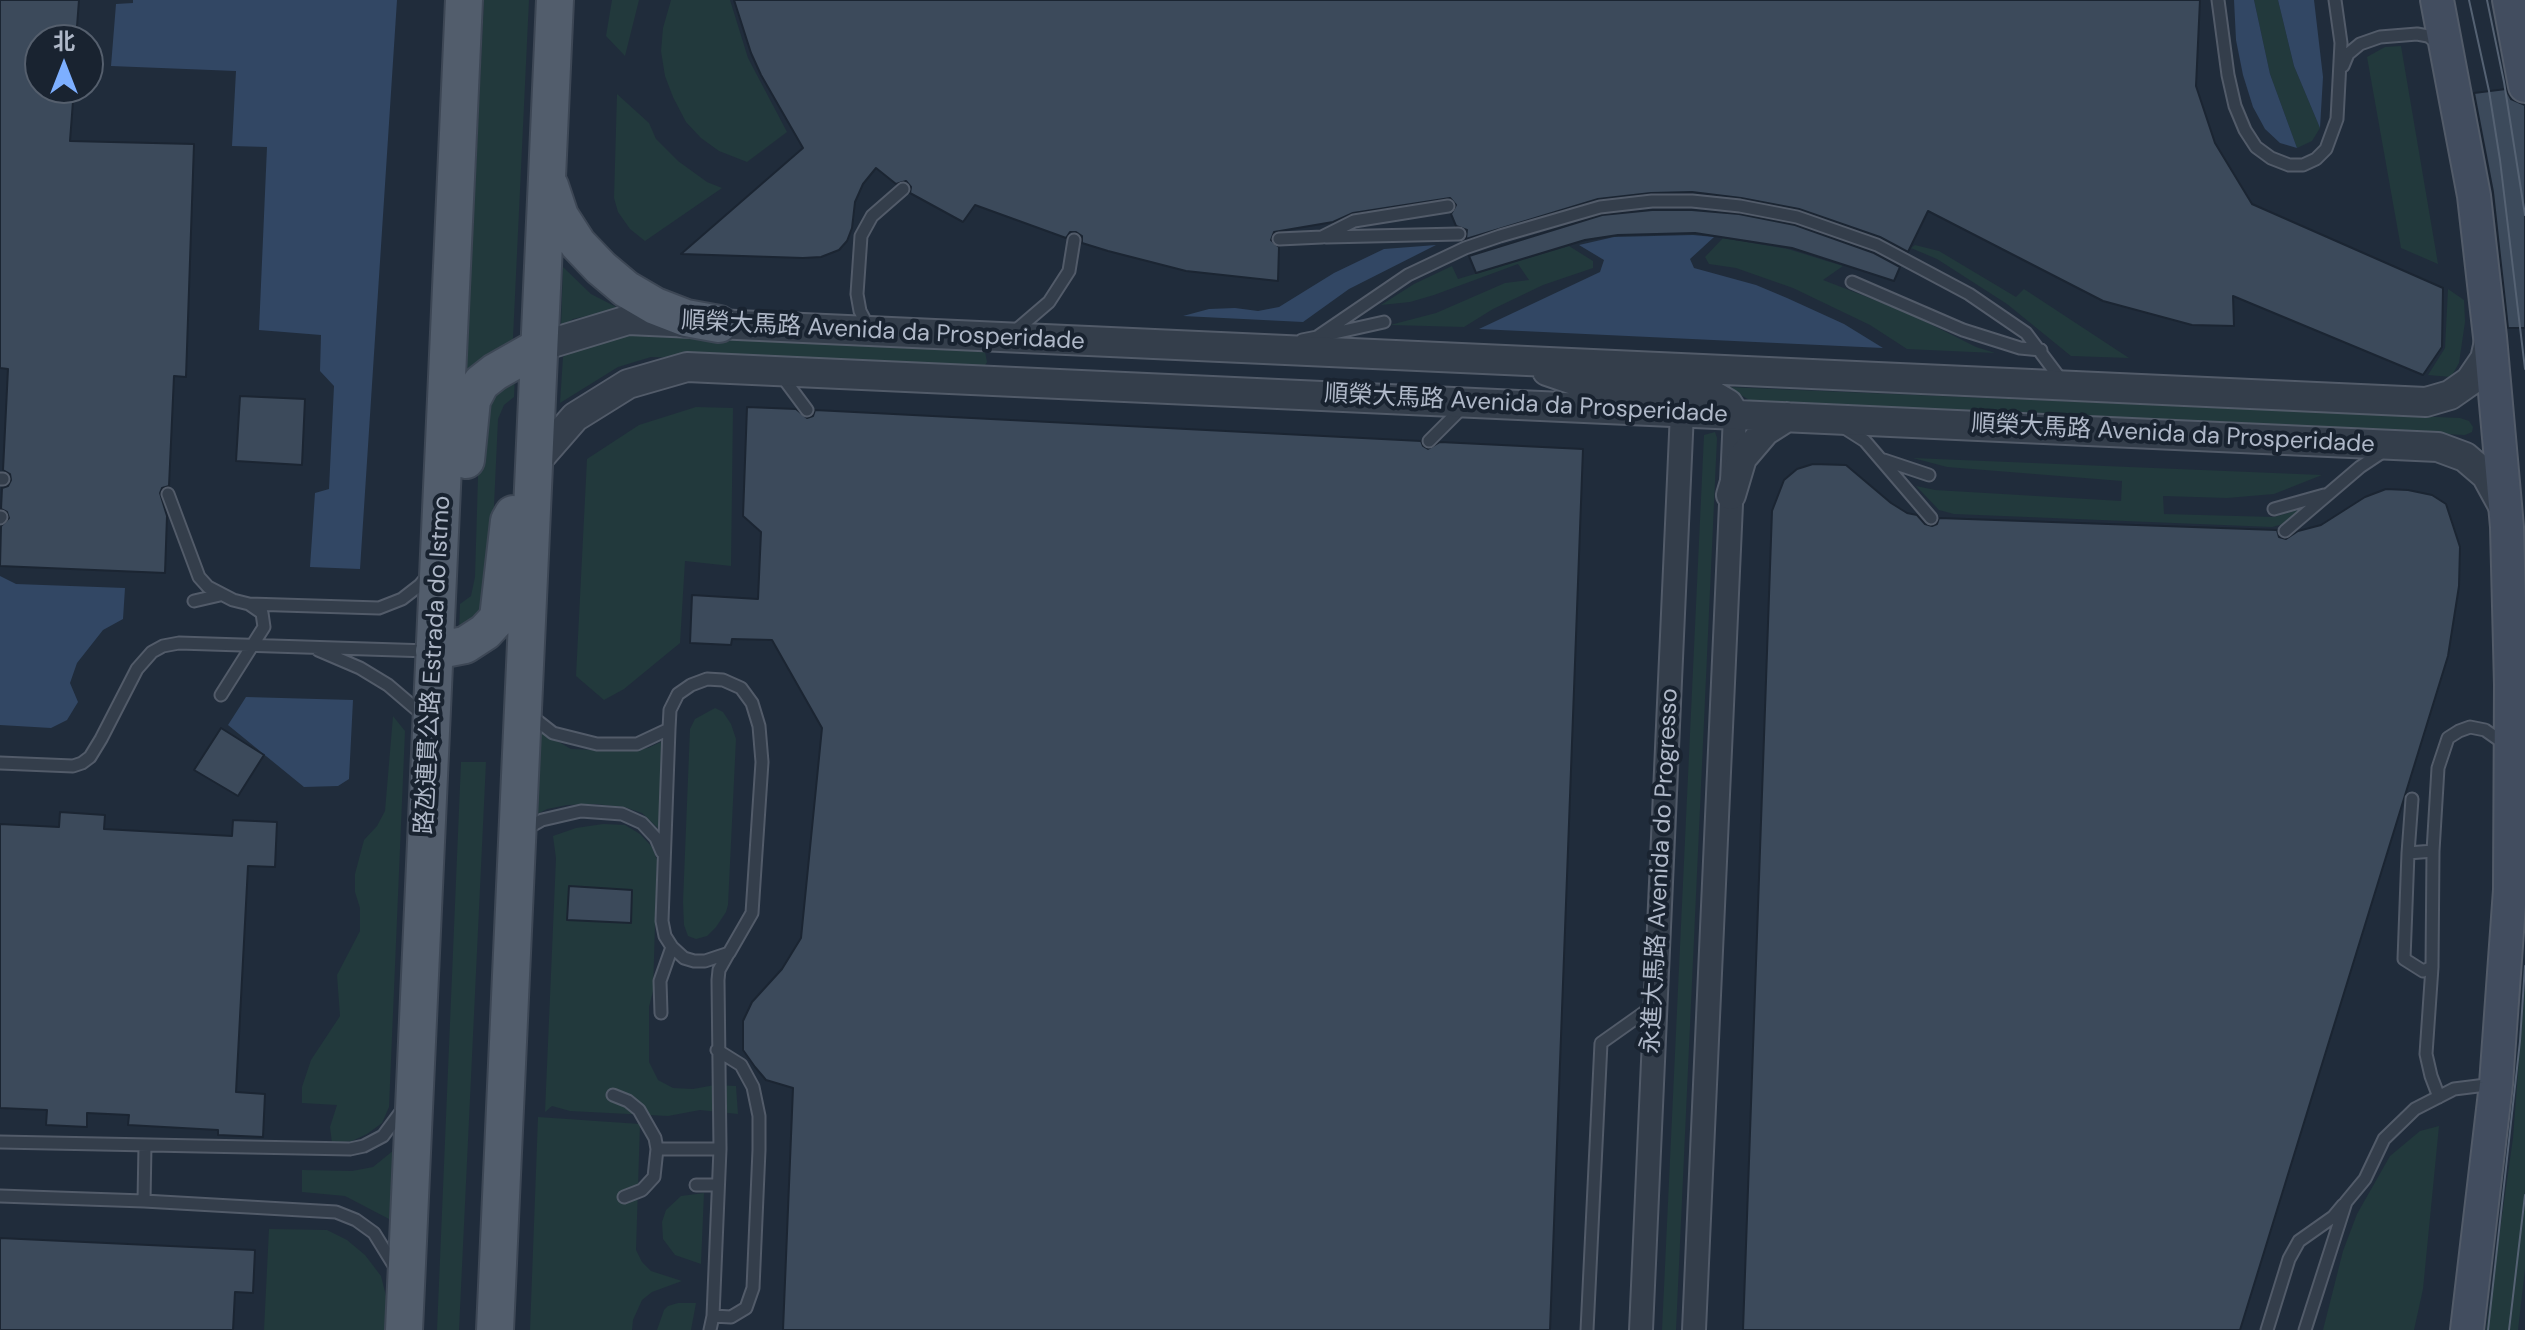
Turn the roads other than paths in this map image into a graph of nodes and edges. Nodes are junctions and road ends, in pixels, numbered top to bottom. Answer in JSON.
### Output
{"nodes":[{"id":1,"x":464,"y":0,"type":"edge"},
{"id":2,"x":555,"y":0,"type":"edge"},
{"id":3,"x":2218,"y":0,"type":"edge"},
{"id":4,"x":2335,"y":0,"type":"edge"},
{"id":5,"x":2437,"y":0,"type":"edge"},
{"id":6,"x":2516,"y":7,"type":"edge"},
{"id":7,"x":2449,"y":57,"type":"junction"},
{"id":8,"x":2341,"y":71,"type":"junction"},
{"id":9,"x":2525,"y":86,"type":"edge"},
{"id":10,"x":547,"y":177,"type":"junction"},
{"id":11,"x":903,"y":189,"type":"dead end"},
{"id":12,"x":1448,"y":206,"type":"dead end"},
{"id":13,"x":1459,"y":234,"type":"dead end"},
{"id":14,"x":1322,"y":237,"type":"junction"},
{"id":15,"x":1279,"y":239,"type":"dead end"},
{"id":16,"x":1074,"y":240,"type":"dead end"},
{"id":17,"x":1852,"y":282,"type":"dead end"},
{"id":18,"x":857,"y":294,"type":"junction"},
{"id":19,"x":1384,"y":322,"type":"dead end"},
{"id":20,"x":719,"y":324,"type":"junction"},
{"id":21,"x":840,"y":330,"type":"junction"},
{"id":22,"x":872,"y":331,"type":"junction"},
{"id":23,"x":1007,"y":337,"type":"junction"},
{"id":24,"x":1317,"y":337,"type":"junction"},
{"id":25,"x":2490,"y":337,"type":"junction"},
{"id":26,"x":539,"y":347,"type":"junction"},
{"id":27,"x":1250,"y":348,"type":"junction"},
{"id":28,"x":2041,"y":350,"type":"junction"},
{"id":29,"x":1516,"y":361,"type":"junction"},
{"id":30,"x":778,"y":371,"type":"junction"},
{"id":31,"x":1005,"y":381,"type":"junction"},
{"id":32,"x":2066,"y":385,"type":"junction"},
{"id":33,"x":1468,"y":403,"type":"junction"},
{"id":34,"x":807,"y":410,"type":"dead end"},
{"id":35,"x":1682,"y":412,"type":"junction"},
{"id":36,"x":1735,"y":415,"type":"junction"},
{"id":37,"x":1801,"y":418,"type":"junction"},
{"id":38,"x":1429,"y":441,"type":"dead end"},
{"id":39,"x":2403,"y":445,"type":"junction"},
{"id":40,"x":1882,"y":459,"type":"junction"},
{"id":41,"x":534,"y":464,"type":"junction"},
{"id":42,"x":1929,"y":475,"type":"dead end"},
{"id":43,"x":168,"y":494,"type":"dead end"},
{"id":44,"x":2328,"y":494,"type":"junction"},
{"id":45,"x":1731,"y":495,"type":"junction"},
{"id":46,"x":2274,"y":509,"type":"dead end"},
{"id":47,"x":1931,"y":518,"type":"dead end"},
{"id":48,"x":167,"y":523,"type":"dead end"},
{"id":49,"x":2507,"y":527,"type":"junction"},
{"id":50,"x":2285,"y":531,"type":"dead end"},
{"id":51,"x":188,"y":532,"type":"junction"},
{"id":52,"x":439,"y":560,"type":"junction"},
{"id":53,"x":220,"y":595,"type":"junction"},
{"id":54,"x":194,"y":601,"type":"dead end"},
{"id":55,"x":249,"y":604,"type":"junction"},
{"id":56,"x":253,"y":645,"type":"junction"},
{"id":57,"x":282,"y":646,"type":"junction"},
{"id":58,"x":308,"y":647,"type":"junction"},
{"id":59,"x":434,"y":651,"type":"junction"},
{"id":60,"x":232,"y":678,"type":"junction"},
{"id":61,"x":221,"y":695,"type":"dead end"},
{"id":62,"x":523,"y":710,"type":"junction"},
{"id":63,"x":431,"y":723,"type":"junction"},
{"id":64,"x":669,"y":729,"type":"junction"},
{"id":65,"x":2511,"y":750,"type":"junction"},
{"id":66,"x":0,"y":763,"type":"edge"},
{"id":67,"x":2412,"y":799,"type":"dead end"},
{"id":68,"x":517,"y":836,"type":"junction"},
{"id":69,"x":2433,"y":851,"type":"junction"},
{"id":70,"x":2408,"y":853,"type":"junction"},
{"id":71,"x":664,"y":856,"type":"junction"},
{"id":72,"x":672,"y":947,"type":"junction"},
{"id":73,"x":729,"y":953,"type":"junction"},
{"id":74,"x":2432,"y":967,"type":"junction"},
{"id":75,"x":1656,"y":1004,"type":"junction"},
{"id":76,"x":661,"y":1013,"type":"dead end"},
{"id":77,"x":717,"y":1046,"type":"junction"},
{"id":78,"x":2496,"y":1084,"type":"junction"},
{"id":79,"x":415,"y":1091,"type":"junction"},
{"id":80,"x":613,"y":1095,"type":"dead end"},
{"id":81,"x":2439,"y":1097,"type":"junction"},
{"id":82,"x":0,"y":1142,"type":"edge"},
{"id":83,"x":145,"y":1145,"type":"junction"},
{"id":84,"x":657,"y":1149,"type":"junction"},
{"id":85,"x":720,"y":1149,"type":"junction"},
{"id":86,"x":696,"y":1185,"type":"dead end"},
{"id":87,"x":718,"y":1185,"type":"junction"},
{"id":88,"x":0,"y":1196,"type":"edge"},
{"id":89,"x":624,"y":1197,"type":"dead end"},
{"id":90,"x":144,"y":1201,"type":"junction"},
{"id":91,"x":2346,"y":1202,"type":"junction"},
{"id":92,"x":405,"y":1314,"type":"edge"},
{"id":93,"x":713,"y":1316,"type":"junction"},
{"id":94,"x":495,"y":1330,"type":"edge"},
{"id":95,"x":710,"y":1330,"type":"edge"},
{"id":96,"x":1587,"y":1330,"type":"edge"},
{"id":97,"x":1641,"y":1330,"type":"edge"},
{"id":98,"x":1694,"y":1330,"type":"edge"},
{"id":99,"x":2267,"y":1330,"type":"edge"},
{"id":100,"x":2305,"y":1330,"type":"edge"},
{"id":101,"x":2467,"y":1330,"type":"edge"}],
"edges":[{"from":1,"to":52,"type":"main road","name":"路氹連貫公路 Estrada do Istmo"},
{"from":2,"to":10,"type":"main road"},
{"from":3,"to":8,"type":"lane"},
{"from":4,"to":8,"type":"lane"},
{"from":5,"to":7,"type":"main road"},
{"from":6,"to":9,"type":"main road"},
{"from":7,"to":8,"type":"lane"},
{"from":7,"to":25,"type":"main road"},
{"from":10,"to":20,"type":"main road"},
{"from":10,"to":26,"type":"main road"},
{"from":11,"to":18,"type":"lane"},
{"from":12,"to":14,"type":"lane"},
{"from":13,"to":14,"type":"lane"},
{"from":14,"to":15,"type":"lane"},
{"from":16,"to":23,"type":"lane"},
{"from":17,"to":28,"type":"lane"},
{"from":18,"to":21,"type":"lane"},
{"from":18,"to":22,"type":"lane"},
{"from":19,"to":24,"type":"lane"},
{"from":20,"to":21,"type":"street","name":"順榮大馬路 Avenida da Prosperidade"},
{"from":20,"to":26,"type":"street","name":"順榮大馬路 Avenida da Prosperidade"},
{"from":21,"to":22,"type":"street","name":"順榮大馬路 Avenida da Prosperidade"},
{"from":22,"to":23,"type":"street","name":"順榮大馬路 Avenida da Prosperidade"},
{"from":23,"to":27,"type":"street","name":"順榮大馬路 Avenida da Prosperidade"},
{"from":23,"to":31,"type":"street"},
{"from":24,"to":27,"type":"lane"},
{"from":24,"to":28,"type":"lane"},
{"from":25,"to":32,"type":"street","name":"順榮大馬路 Avenida da Prosperidade"},
{"from":25,"to":49,"type":"main road"},
{"from":26,"to":41,"type":"main road"},
{"from":26,"to":52,"type":"main road"},
{"from":27,"to":29,"type":"street","name":"順榮大馬路 Avenida da Prosperidade"},
{"from":28,"to":32,"type":"lane"},
{"from":29,"to":32,"type":"street","name":"順榮大馬路 Avenida da Prosperidade"},
{"from":29,"to":36,"type":"street"},
{"from":30,"to":31,"type":"street","name":"順榮大馬路 Avenida da Prosperidade"},
{"from":30,"to":34,"type":"lane"},
{"from":30,"to":41,"type":"street","name":"順榮大馬路 Avenida da Prosperidade"},
{"from":31,"to":33,"type":"street","name":"順榮大馬路 Avenida da Prosperidade"},
{"from":33,"to":35,"type":"street","name":"順榮大馬路 Avenida da Prosperidade"},
{"from":33,"to":38,"type":"lane"},
{"from":35,"to":36,"type":"street","name":"順榮大馬路 Avenida da Prosperidade"},
{"from":35,"to":75,"type":"street","name":"永進大馬路 Avenida do Progresso"},
{"from":36,"to":37,"type":"street","name":"順榮大馬路 Avenida da Prosperidade"},
{"from":36,"to":45,"type":"street"},
{"from":37,"to":39,"type":"street","name":"順榮大馬路 Avenida da Prosperidade"},
{"from":37,"to":40,"type":"lane"},
{"from":37,"to":45,"type":"street"},
{"from":39,"to":44,"type":"lane"},
{"from":39,"to":49,"type":"street","name":"順榮大馬路 Avenida da Prosperidade"},
{"from":40,"to":42,"type":"lane"},
{"from":40,"to":47,"type":"lane"},
{"from":41,"to":59,"type":"main road"},
{"from":41,"to":62,"type":"main road"},
{"from":43,"to":51,"type":"lane"},
{"from":44,"to":46,"type":"lane"},
{"from":44,"to":50,"type":"lane"},
{"from":45,"to":98,"type":"street"},
{"from":48,"to":51,"type":"lane"},
{"from":49,"to":65,"type":"main road"},
{"from":51,"to":53,"type":"lane"},
{"from":52,"to":55,"type":"lane"},
{"from":52,"to":59,"type":"main road","name":"路氹連貫公路 Estrada do Istmo"},
{"from":53,"to":54,"type":"lane"},
{"from":53,"to":55,"type":"lane"},
{"from":55,"to":56,"type":"lane"},
{"from":56,"to":57,"type":"lane"},
{"from":56,"to":60,"type":"lane"},
{"from":56,"to":66,"type":"lane"},
{"from":57,"to":58,"type":"lane"},
{"from":57,"to":60,"type":"lane"},
{"from":58,"to":59,"type":"lane"},
{"from":58,"to":63,"type":"lane"},
{"from":59,"to":63,"type":"main road","name":"路氹連貫公路 Estrada do Istmo"},
{"from":60,"to":61,"type":"lane"},
{"from":62,"to":64,"type":"lane"},
{"from":62,"to":68,"type":"main road"},
{"from":63,"to":79,"type":"main road","name":"路氹連貫公路 Estrada do Istmo"},
{"from":64,"to":71,"type":"lane"},
{"from":64,"to":73,"type":"lane"},
{"from":65,"to":69,"type":"lane"},
{"from":65,"to":78,"type":"main road"},
{"from":67,"to":70,"type":"lane"},
{"from":68,"to":71,"type":"lane"},
{"from":68,"to":94,"type":"main road"},
{"from":69,"to":70,"type":"lane"},
{"from":69,"to":74,"type":"lane"},
{"from":70,"to":74,"type":"lane"},
{"from":71,"to":72,"type":"lane"},
{"from":72,"to":73,"type":"lane"},
{"from":72,"to":76,"type":"lane"},
{"from":73,"to":77,"type":"lane"},
{"from":74,"to":81,"type":"lane"},
{"from":75,"to":96,"type":"lane"},
{"from":75,"to":97,"type":"street","name":"永進大馬路 Avenida do Progresso"},
{"from":77,"to":85,"type":"lane"},
{"from":77,"to":93,"type":"lane"},
{"from":78,"to":81,"type":"lane"},
{"from":78,"to":101,"type":"main road"},
{"from":79,"to":83,"type":"lane"},
{"from":79,"to":92,"type":"main road","name":"路氹連貫公路 Estrada do Istmo"},
{"from":80,"to":84,"type":"lane"},
{"from":81,"to":91,"type":"lane"},
{"from":82,"to":83,"type":"lane"},
{"from":83,"to":90,"type":"lane"},
{"from":84,"to":85,"type":"lane"},
{"from":84,"to":89,"type":"lane"},
{"from":85,"to":87,"type":"lane"},
{"from":86,"to":87,"type":"lane"},
{"from":87,"to":93,"type":"lane"},
{"from":88,"to":90,"type":"lane"},
{"from":90,"to":92,"type":"lane"},
{"from":91,"to":99,"type":"lane"},
{"from":91,"to":100,"type":"lane"},
{"from":93,"to":95,"type":"lane"}]}
